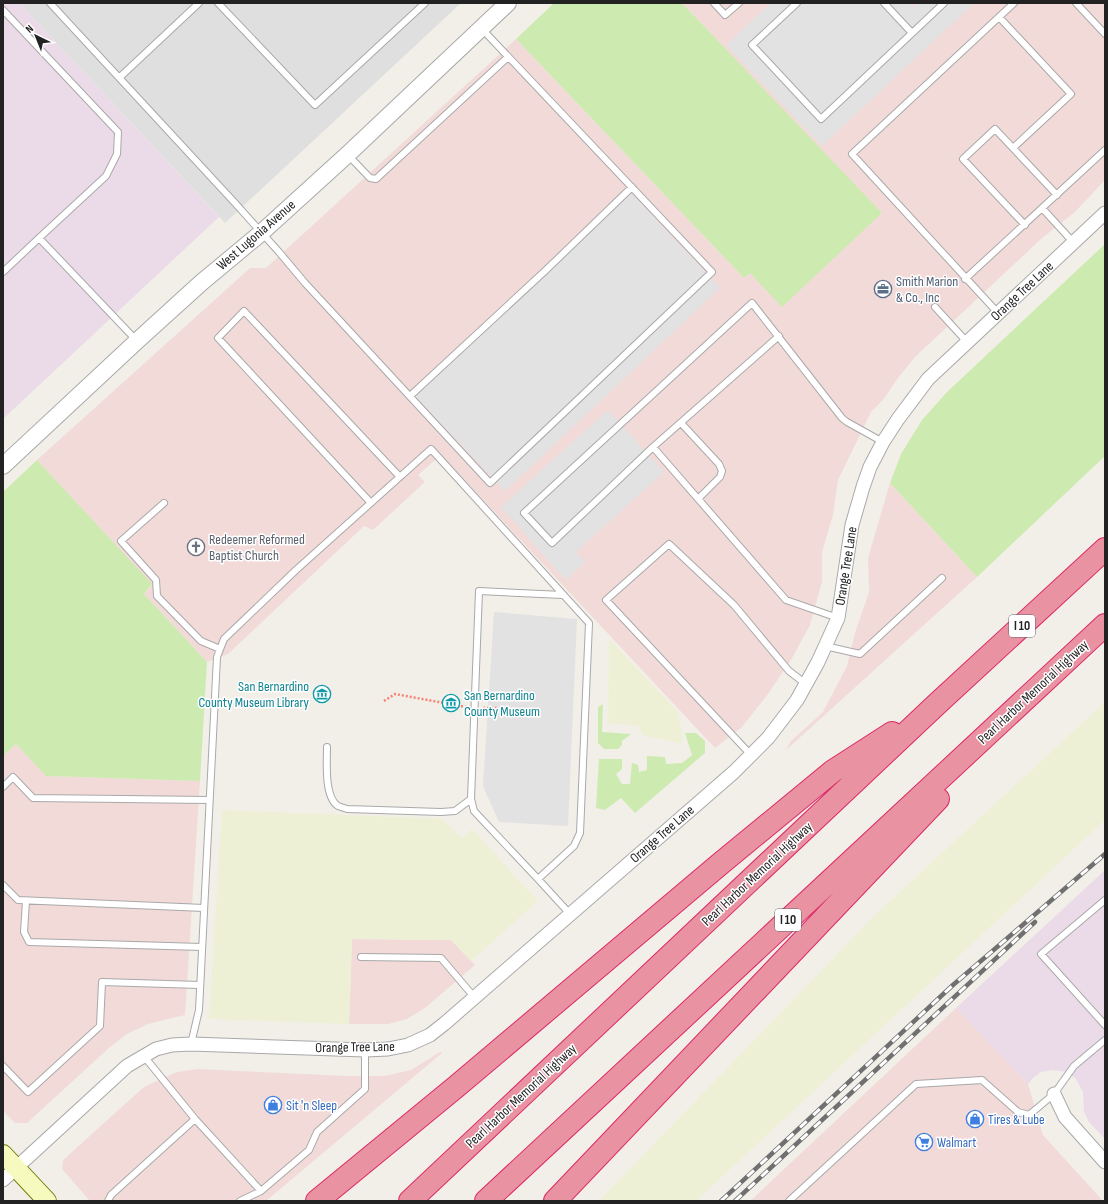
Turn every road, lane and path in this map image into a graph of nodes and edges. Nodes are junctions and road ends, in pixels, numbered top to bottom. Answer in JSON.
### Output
{"nodes":[{"id":1,"x":50,"y":3,"type":"edge"},
{"id":2,"x":199,"y":3,"type":"edge"},
{"id":3,"x":218,"y":3,"type":"edge"},
{"id":4,"x":425,"y":3,"type":"edge"},
{"id":5,"x":508,"y":3,"type":"edge"},
{"id":6,"x":714,"y":3,"type":"edge"},
{"id":7,"x":739,"y":3,"type":"edge"},
{"id":8,"x":797,"y":3,"type":"edge"},
{"id":9,"x":884,"y":3,"type":"edge"},
{"id":10,"x":944,"y":3,"type":"edge"},
{"id":11,"x":1014,"y":3,"type":"edge"},
{"id":12,"x":1076,"y":3,"type":"edge"},
{"id":13,"x":3,"y":10,"type":"edge"},
{"id":14,"x":999,"y":17,"type":"junction"},
{"id":15,"x":481,"y":28,"type":"junction"},
{"id":16,"x":912,"y":33,"type":"junction"},
{"id":17,"x":1105,"y":34,"type":"edge"},
{"id":18,"x":508,"y":57,"type":"junction"},
{"id":19,"x":120,"y":77,"type":"junction"},
{"id":20,"x":1013,"y":148,"type":"junction"},
{"id":21,"x":1105,"y":150,"type":"edge"},
{"id":22,"x":348,"y":154,"type":"junction"},
{"id":23,"x":632,"y":187,"type":"junction"},
{"id":24,"x":1057,"y":195,"type":"junction"},
{"id":25,"x":1042,"y":208,"type":"junction"},
{"id":26,"x":1105,"y":213,"type":"edge"},
{"id":27,"x":1025,"y":225,"type":"junction"},
{"id":28,"x":261,"y":233,"type":"junction"},
{"id":29,"x":39,"y":238,"type":"junction"},
{"id":30,"x":1073,"y":242,"type":"junction"},
{"id":31,"x":3,"y":272,"type":"edge"},
{"id":32,"x":965,"y":279,"type":"junction"},
{"id":33,"x":935,"y":307,"type":"dead end"},
{"id":34,"x":998,"y":313,"type":"junction"},
{"id":35,"x":779,"y":336,"type":"junction"},
{"id":36,"x":137,"y":340,"type":"junction"},
{"id":37,"x":967,"y":342,"type":"junction"},
{"id":38,"x":410,"y":396,"type":"junction"},
{"id":39,"x":681,"y":423,"type":"junction"},
{"id":40,"x":883,"y":442,"type":"junction"},
{"id":41,"x":653,"y":447,"type":"junction"},
{"id":42,"x":3,"y":466,"type":"edge"},
{"id":43,"x":400,"y":478,"type":"junction"},
{"id":44,"x":698,"y":499,"type":"junction"},
{"id":45,"x":371,"y":502,"type":"junction"},
{"id":46,"x":164,"y":503,"type":"dead end"},
{"id":47,"x":1105,"y":549,"type":"edge"},
{"id":48,"x":942,"y":578,"type":"dead end"},
{"id":49,"x":563,"y":595,"type":"junction"},
{"id":50,"x":838,"y":618,"type":"junction"},
{"id":51,"x":1105,"y":625,"type":"edge"},
{"id":52,"x":1089,"y":640,"type":"junction"},
{"id":53,"x":825,"y":646,"type":"junction"},
{"id":54,"x":220,"y":649,"type":"junction"},
{"id":55,"x":806,"y":684,"type":"junction"},
{"id":56,"x":384,"y":701,"type":"dead end"},
{"id":57,"x":938,"y":703,"type":"junction"},
{"id":58,"x":474,"y":708,"type":"junction"},
{"id":59,"x":499,"y":708,"type":"dead end"},
{"id":60,"x":327,"y":747,"type":"dead end"},
{"id":61,"x":751,"y":755,"type":"junction"},
{"id":62,"x":3,"y":787,"type":"edge"},
{"id":63,"x":471,"y":799,"type":"junction"},
{"id":64,"x":209,"y":800,"type":"junction"},
{"id":65,"x":538,"y":878,"type":"junction"},
{"id":66,"x":3,"y":885,"type":"edge"},
{"id":67,"x":1105,"y":900,"type":"edge"},
{"id":68,"x":26,"y":901,"type":"junction"},
{"id":69,"x":204,"y":908,"type":"junction"},
{"id":70,"x":570,"y":914,"type":"junction"},
{"id":71,"x":202,"y":947,"type":"junction"},
{"id":72,"x":361,"y":957,"type":"dead end"},
{"id":73,"x":200,"y":985,"type":"junction"},
{"id":74,"x":475,"y":998,"type":"junction"},
{"id":75,"x":1105,"y":1025,"type":"edge"},
{"id":76,"x":1105,"y":1040,"type":"edge"},
{"id":77,"x":190,"y":1044,"type":"junction"},
{"id":78,"x":365,"y":1050,"type":"junction"},
{"id":79,"x":143,"y":1056,"type":"junction"},
{"id":80,"x":3,"y":1066,"type":"edge"},
{"id":81,"x":1054,"y":1094,"type":"junction"},
{"id":82,"x":195,"y":1119,"type":"junction"},
{"id":83,"x":3,"y":1154,"type":"edge"},
{"id":84,"x":1105,"y":1162,"type":"edge"},
{"id":85,"x":16,"y":1168,"type":"junction"},
{"id":86,"x":3,"y":1180,"type":"edge"},
{"id":87,"x":261,"y":1191,"type":"junction"},
{"id":88,"x":47,"y":1201,"type":"edge"},
{"id":89,"x":108,"y":1201,"type":"edge"},
{"id":90,"x":240,"y":1201,"type":"edge"},
{"id":91,"x":317,"y":1201,"type":"edge"},
{"id":92,"x":410,"y":1201,"type":"edge"},
{"id":93,"x":486,"y":1201,"type":"edge"},
{"id":94,"x":555,"y":1201,"type":"edge"},
{"id":95,"x":789,"y":1201,"type":"edge"}],
"edges":[{"from":1,"to":19,"type":"lane"},
{"from":2,"to":19,"type":"lane"},
{"from":3,"to":4,"type":"lane"},
{"from":5,"to":15,"type":"street","name":"West Lugonia Avenue"},
{"from":6,"to":7,"type":"lane"},
{"from":8,"to":16,"type":"lane"},
{"from":9,"to":16,"type":"lane"},
{"from":10,"to":16,"type":"lane"},
{"from":11,"to":14,"type":"lane"},
{"from":12,"to":17,"type":"lane"},
{"from":13,"to":29,"type":"lane"},
{"from":14,"to":20,"type":"lane"},
{"from":14,"to":32,"type":"lane"},
{"from":15,"to":18,"type":"lane"},
{"from":15,"to":22,"type":"street","name":"West Lugonia Avenue"},
{"from":18,"to":22,"type":"lane"},
{"from":18,"to":23,"type":"lane"},
{"from":19,"to":28,"type":"lane"},
{"from":20,"to":24,"type":"lane"},
{"from":20,"to":27,"type":"lane"},
{"from":21,"to":24,"type":"lane"},
{"from":22,"to":28,"type":"street","name":"West Lugonia Avenue"},
{"from":23,"to":38,"type":"lane"},
{"from":23,"to":38,"type":"lane"},
{"from":24,"to":25,"type":"lane"},
{"from":25,"to":27,"type":"lane"},
{"from":25,"to":30,"type":"lane"},
{"from":26,"to":30,"type":"street","name":"Orange Tree Lane"},
{"from":27,"to":32,"type":"lane"},
{"from":28,"to":36,"type":"street","name":"West Lugonia Avenue"},
{"from":28,"to":38,"type":"lane"},
{"from":29,"to":31,"type":"lane"},
{"from":29,"to":36,"type":"lane"},
{"from":30,"to":34,"type":"street","name":"Orange Tree Lane"},
{"from":32,"to":34,"type":"lane"},
{"from":33,"to":37,"type":"lane"},
{"from":34,"to":37,"type":"street","name":"Orange Tree Lane"},
{"from":35,"to":39,"type":"lane"},
{"from":35,"to":40,"type":"lane"},
{"from":35,"to":41,"type":"lane"},
{"from":36,"to":42,"type":"street","name":"West Lugonia Avenue"},
{"from":37,"to":40,"type":"street","name":"Orange Tree Lane"},
{"from":39,"to":41,"type":"lane"},
{"from":39,"to":44,"type":"lane"},
{"from":40,"to":50,"type":"street","name":"Orange Tree Lane"},
{"from":41,"to":44,"type":"lane"},
{"from":43,"to":45,"type":"lane"},
{"from":43,"to":45,"type":"lane"},
{"from":43,"to":49,"type":"lane"},
{"from":44,"to":50,"type":"lane"},
{"from":45,"to":54,"type":"lane"},
{"from":46,"to":54,"type":"lane"},
{"from":47,"to":57,"type":"highway","name":"Pearl Harbor Memorial Highway","number":"I 10"},
{"from":48,"to":53,"type":"lane"},
{"from":49,"to":58,"type":"lane"},
{"from":49,"to":65,"type":"lane"},
{"from":50,"to":53,"type":"street","name":"Orange Tree Lane"},
{"from":51,"to":52,"type":"highway","name":"Pearl Harbor Memorial Highway","number":"I 10"},
{"from":52,"to":93,"type":"highway","name":"Pearl Harbor Memorial Highway","number":"I 10"},
{"from":52,"to":94,"type":"highway"},
{"from":53,"to":55,"type":"street","name":"Orange Tree Lane"},
{"from":54,"to":64,"type":"lane"},
{"from":55,"to":61,"type":"street","name":"Orange Tree Lane"},
{"from":55,"to":61,"type":"lane"},
{"from":56,"to":58,"type":"path"},
{"from":57,"to":91,"type":"highway"},
{"from":57,"to":92,"type":"highway","name":"Pearl Harbor Memorial Highway","number":"I 10"},
{"from":58,"to":59,"type":"path"},
{"from":58,"to":63,"type":"lane"},
{"from":60,"to":63,"type":"lane"},
{"from":61,"to":70,"type":"street","name":"Orange Tree Lane"},
{"from":62,"to":64,"type":"lane"},
{"from":63,"to":65,"type":"lane"},
{"from":64,"to":69,"type":"lane"},
{"from":65,"to":70,"type":"lane"},
{"from":66,"to":68,"type":"lane"},
{"from":67,"to":75,"type":"lane"},
{"from":68,"to":69,"type":"lane"},
{"from":68,"to":71,"type":"lane"},
{"from":69,"to":71,"type":"lane"},
{"from":70,"to":74,"type":"street","name":"Orange Tree Lane"},
{"from":71,"to":73,"type":"lane"},
{"from":72,"to":74,"type":"lane"},
{"from":73,"to":77,"type":"lane"},
{"from":73,"to":80,"type":"lane"},
{"from":74,"to":78,"type":"street","name":"Orange Tree Lane"},
{"from":76,"to":81,"type":"lane"},
{"from":77,"to":78,"type":"street","name":"Orange Tree Lane"},
{"from":77,"to":79,"type":"street","name":"Orange Tree Lane"},
{"from":78,"to":87,"type":"lane"},
{"from":79,"to":82,"type":"lane"},
{"from":79,"to":85,"type":"street","name":"Orange Tree Lane"},
{"from":81,"to":84,"type":"street"},
{"from":81,"to":95,"type":"lane"},
{"from":82,"to":87,"type":"lane"},
{"from":82,"to":89,"type":"lane"},
{"from":83,"to":85,"type":"main road"},
{"from":85,"to":86,"type":"street","name":"Orange Tree Lane"},
{"from":85,"to":88,"type":"main road"},
{"from":87,"to":90,"type":"lane"}]}
